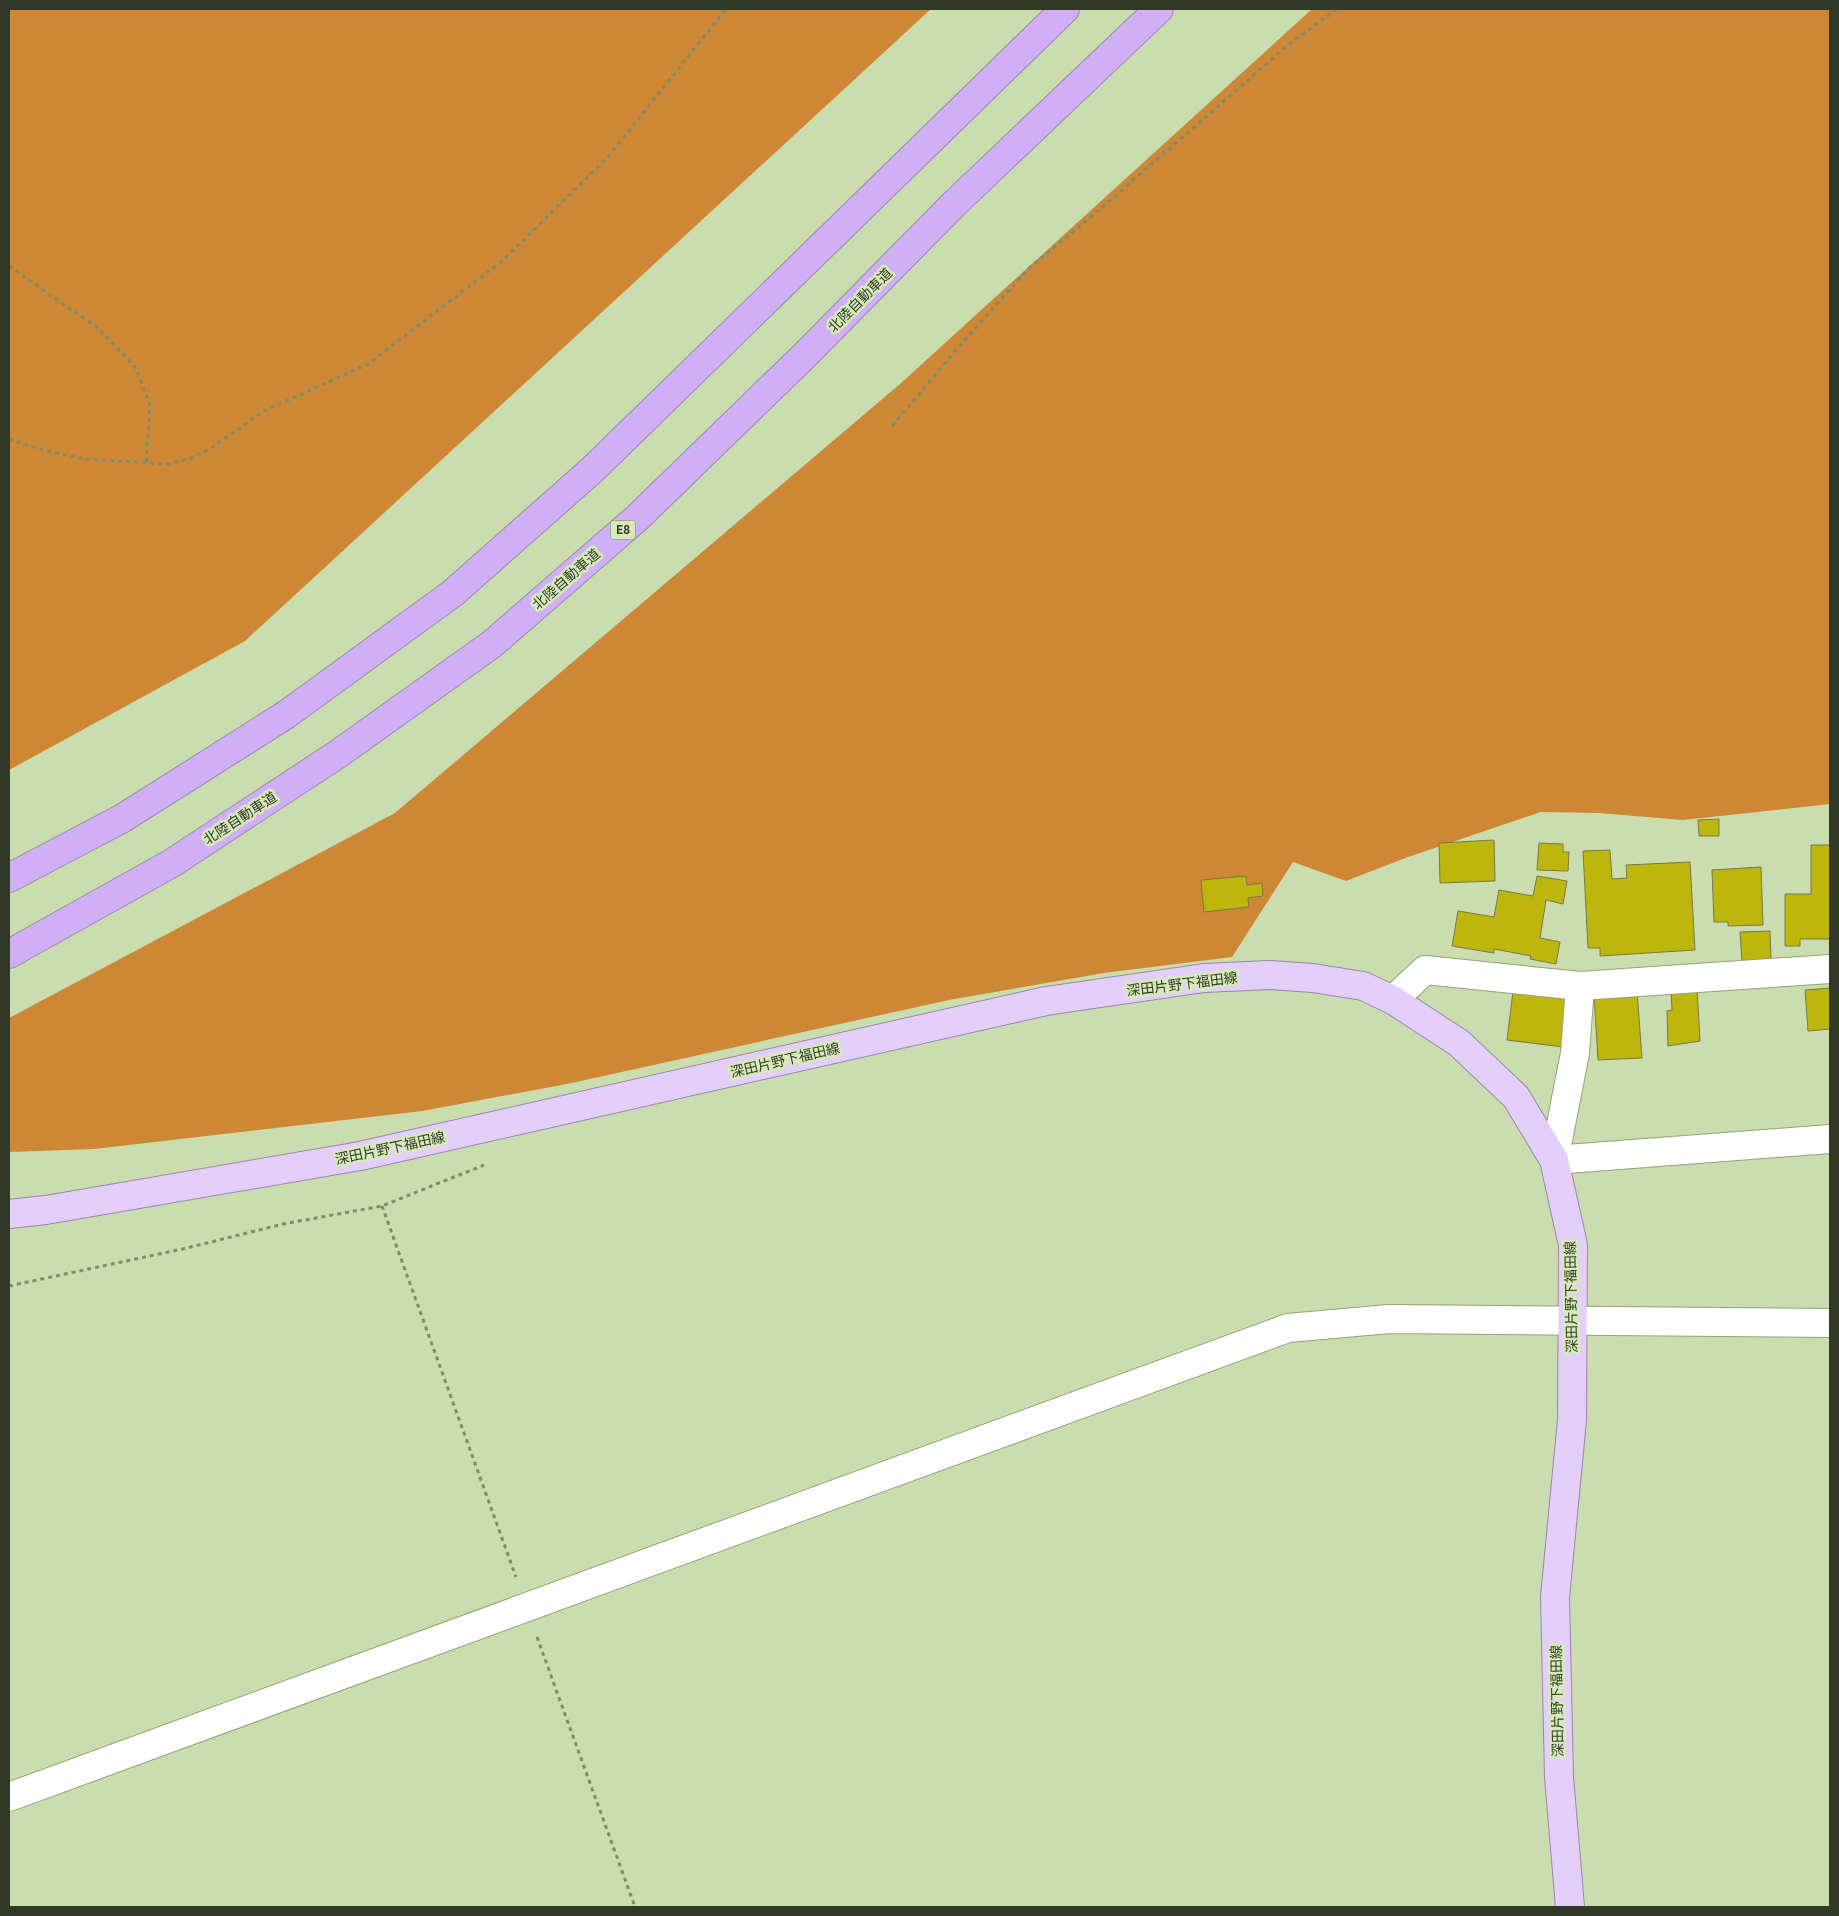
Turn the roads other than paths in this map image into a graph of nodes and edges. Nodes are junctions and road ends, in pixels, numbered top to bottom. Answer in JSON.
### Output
{"nodes":[{"id":1,"x":1065,"y":9,"type":"edge"},
{"id":2,"x":1159,"y":9,"type":"edge"},
{"id":3,"x":9,"y":878,"type":"edge"},
{"id":4,"x":9,"y":954,"type":"edge"},
{"id":5,"x":1830,"y":970,"type":"edge"},
{"id":6,"x":1580,"y":986,"type":"junction"},
{"id":7,"x":1393,"y":1000,"type":"junction"},
{"id":8,"x":1830,"y":1138,"type":"edge"},
{"id":9,"x":1554,"y":1160,"type":"junction"},
{"id":10,"x":9,"y":1214,"type":"edge"},
{"id":11,"x":1572,"y":1321,"type":"junction"},
{"id":12,"x":1830,"y":1323,"type":"edge"},
{"id":13,"x":9,"y":1797,"type":"edge"},
{"id":14,"x":1570,"y":1907,"type":"edge"}],
"edges":[{"from":1,"to":3,"type":"highway"},
{"from":2,"to":4,"type":"highway","name":"北陸自動車道","number":"E8"},
{"from":5,"to":6,"type":"street"},
{"from":6,"to":7,"type":"street"},
{"from":6,"to":9,"type":"street"},
{"from":7,"to":9,"type":"main road","name":"深田片野下福田線"},
{"from":7,"to":10,"type":"main road","name":"深田片野下福田線"},
{"from":8,"to":9,"type":"street"},
{"from":9,"to":11,"type":"main road","name":"深田片野下福田線"},
{"from":11,"to":12,"type":"street"},
{"from":11,"to":13,"type":"street"},
{"from":11,"to":14,"type":"main road","name":"深田片野下福田線"}]}
